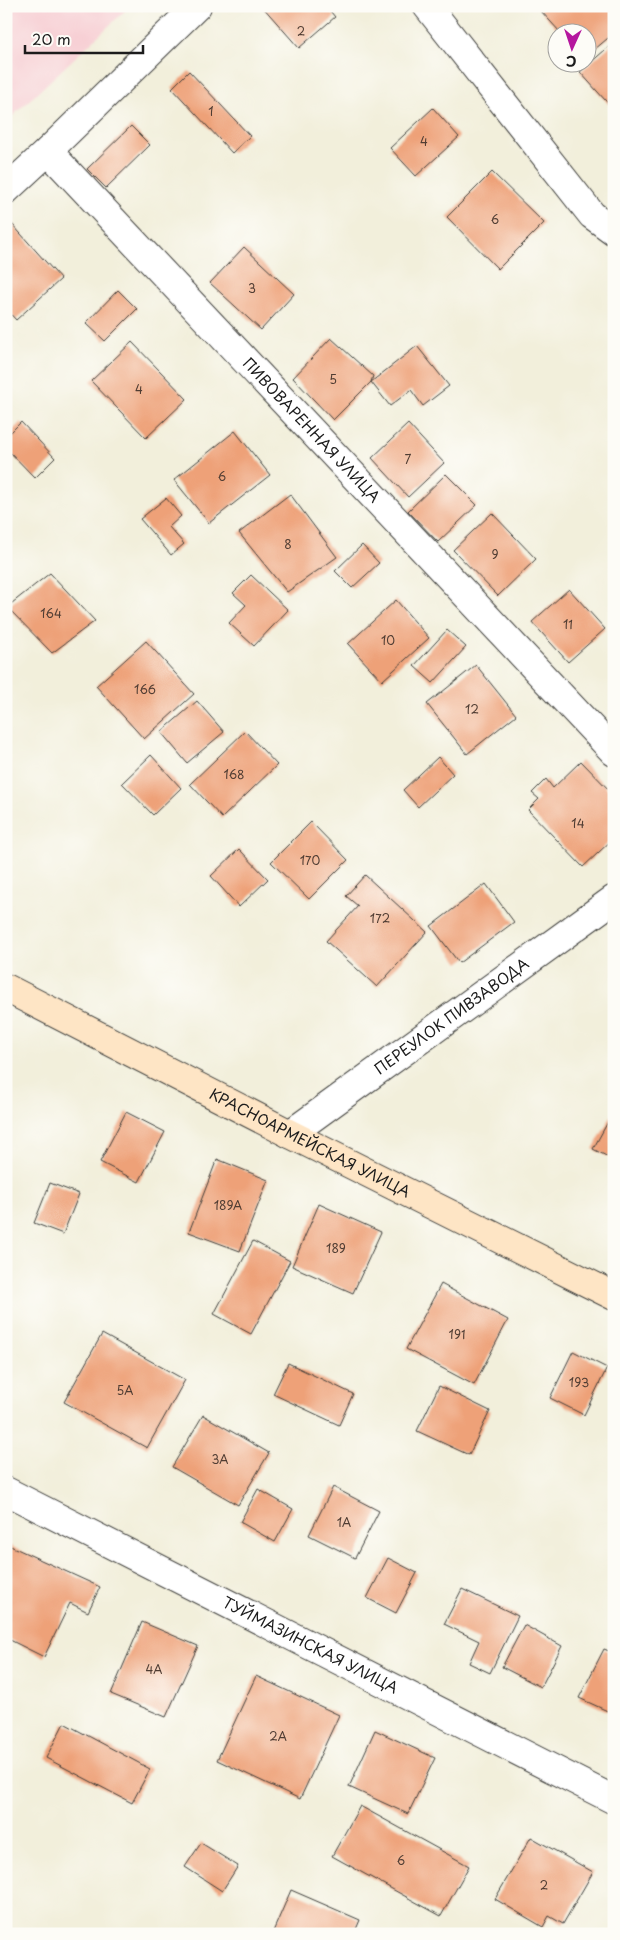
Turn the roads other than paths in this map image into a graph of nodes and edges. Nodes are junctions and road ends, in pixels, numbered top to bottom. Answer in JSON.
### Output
{"nodes":[{"id":1,"x":197,"y":6,"type":"edge"},
{"id":2,"x":428,"y":6,"type":"edge"},
{"id":3,"x":48,"y":151,"type":"junction"},
{"id":4,"x":6,"y":190,"type":"edge"},
{"id":5,"x":614,"y":231,"type":"edge"},
{"id":6,"x":614,"y":752,"type":"edge"},
{"id":7,"x":614,"y":899,"type":"edge"},
{"id":8,"x":6,"y":988,"type":"edge"},
{"id":9,"x":290,"y":1134,"type":"junction"},
{"id":10,"x":614,"y":1296,"type":"edge"},
{"id":11,"x":6,"y":1491,"type":"edge"},
{"id":12,"x":614,"y":1800,"type":"edge"}],
"edges":[{"from":1,"to":3,"type":"street"},
{"from":2,"to":5,"type":"street"},
{"from":3,"to":4,"type":"street"},
{"from":3,"to":6,"type":"street","name":"ПИВОВАРЕННАЯ УЛИЦА"},
{"from":7,"to":9,"type":"street","name":"ПЕРЕУЛОК ПИВЗАВОДА"},
{"from":8,"to":9,"type":"main road","name":"КРАСНОАРМЕЙСКАЯ УЛИЦА"},
{"from":9,"to":10,"type":"main road","name":"КРАСНОАРМЕЙСКАЯ УЛИЦА"},
{"from":11,"to":12,"type":"street","name":"ТУЙМАЗИНСКАЯ УЛИЦА"}]}
